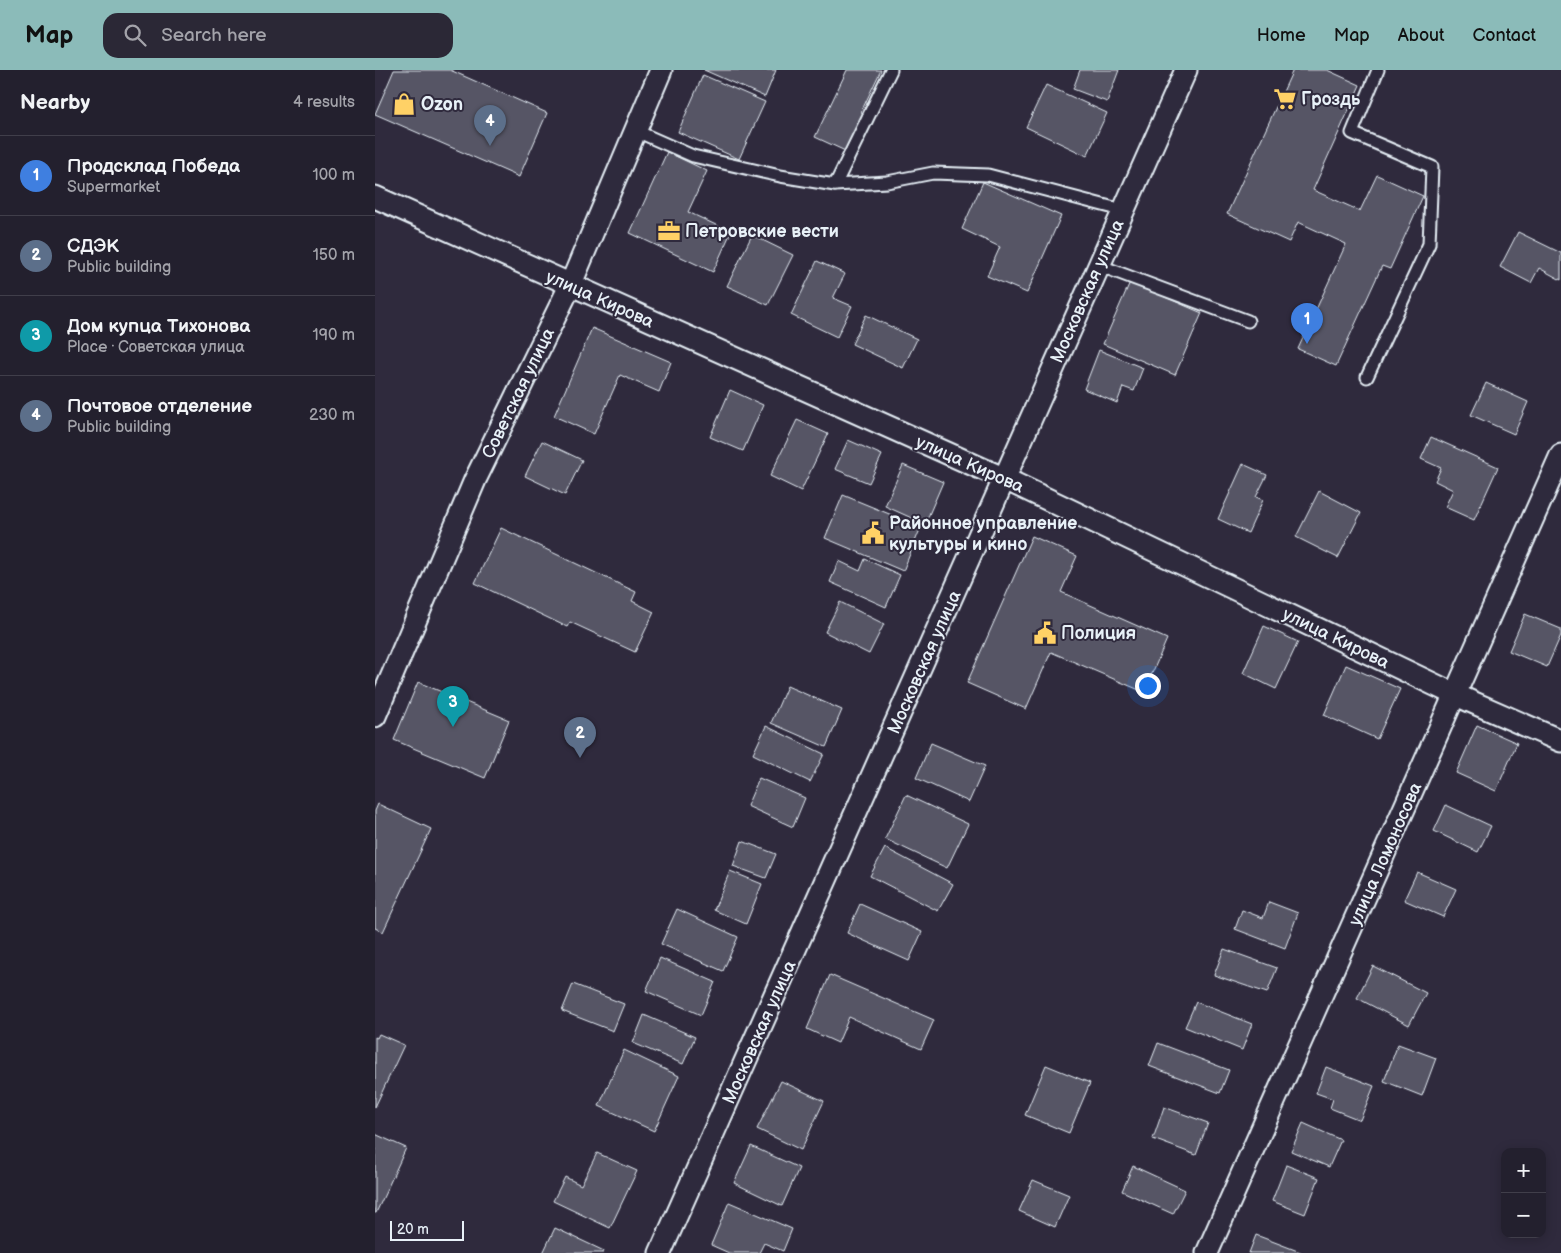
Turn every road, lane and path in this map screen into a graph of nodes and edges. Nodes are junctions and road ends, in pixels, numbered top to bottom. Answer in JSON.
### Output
{"nodes":[{"id":1,"x":661,"y":70,"type":"edge"},
{"id":2,"x":891,"y":70,"type":"edge"},
{"id":3,"x":1186,"y":70,"type":"edge"},
{"id":4,"x":1378,"y":70,"type":"edge"},
{"id":5,"x":634,"y":130,"type":"junction"},
{"id":6,"x":835,"y":185,"type":"junction"},
{"id":7,"x":375,"y":197,"type":"edge"},
{"id":8,"x":1122,"y":210,"type":"junction"},
{"id":9,"x":1097,"y":264,"type":"junction"},
{"id":10,"x":571,"y":286,"type":"junction"},
{"id":11,"x":1248,"y":321,"type":"dead end"},
{"id":12,"x":1367,"y":377,"type":"dead end"},
{"id":13,"x":1561,"y":455,"type":"edge"},
{"id":14,"x":1005,"y":479,"type":"junction"},
{"id":15,"x":1456,"y":695,"type":"junction"},
{"id":16,"x":375,"y":716,"type":"edge"},
{"id":17,"x":1561,"y":741,"type":"edge"},
{"id":18,"x":660,"y":1253,"type":"edge"},
{"id":19,"x":1207,"y":1253,"type":"edge"}],
"edges":[{"from":1,"to":5,"type":"street","name":"Советская улица"},
{"from":2,"to":6,"type":"lane"},
{"from":3,"to":8,"type":"street","name":"Московская улица"},
{"from":4,"to":12,"type":"lane"},
{"from":5,"to":6,"type":"lane"},
{"from":5,"to":10,"type":"street","name":"Советская улица"},
{"from":6,"to":8,"type":"lane"},
{"from":7,"to":10,"type":"street","name":"улица Кирова"},
{"from":8,"to":9,"type":"street","name":"Московская улица"},
{"from":9,"to":11,"type":"lane"},
{"from":9,"to":14,"type":"street","name":"Московская улица"},
{"from":10,"to":14,"type":"street","name":"улица Кирова"},
{"from":10,"to":16,"type":"street","name":"Советская улица"},
{"from":13,"to":15,"type":"street","name":"улица Ломоносова"},
{"from":14,"to":15,"type":"street","name":"улица Кирова"},
{"from":14,"to":18,"type":"street","name":"Московская улица"},
{"from":15,"to":17,"type":"street","name":"улица Кирова"},
{"from":15,"to":19,"type":"street","name":"улица Ломоносова"}]}
